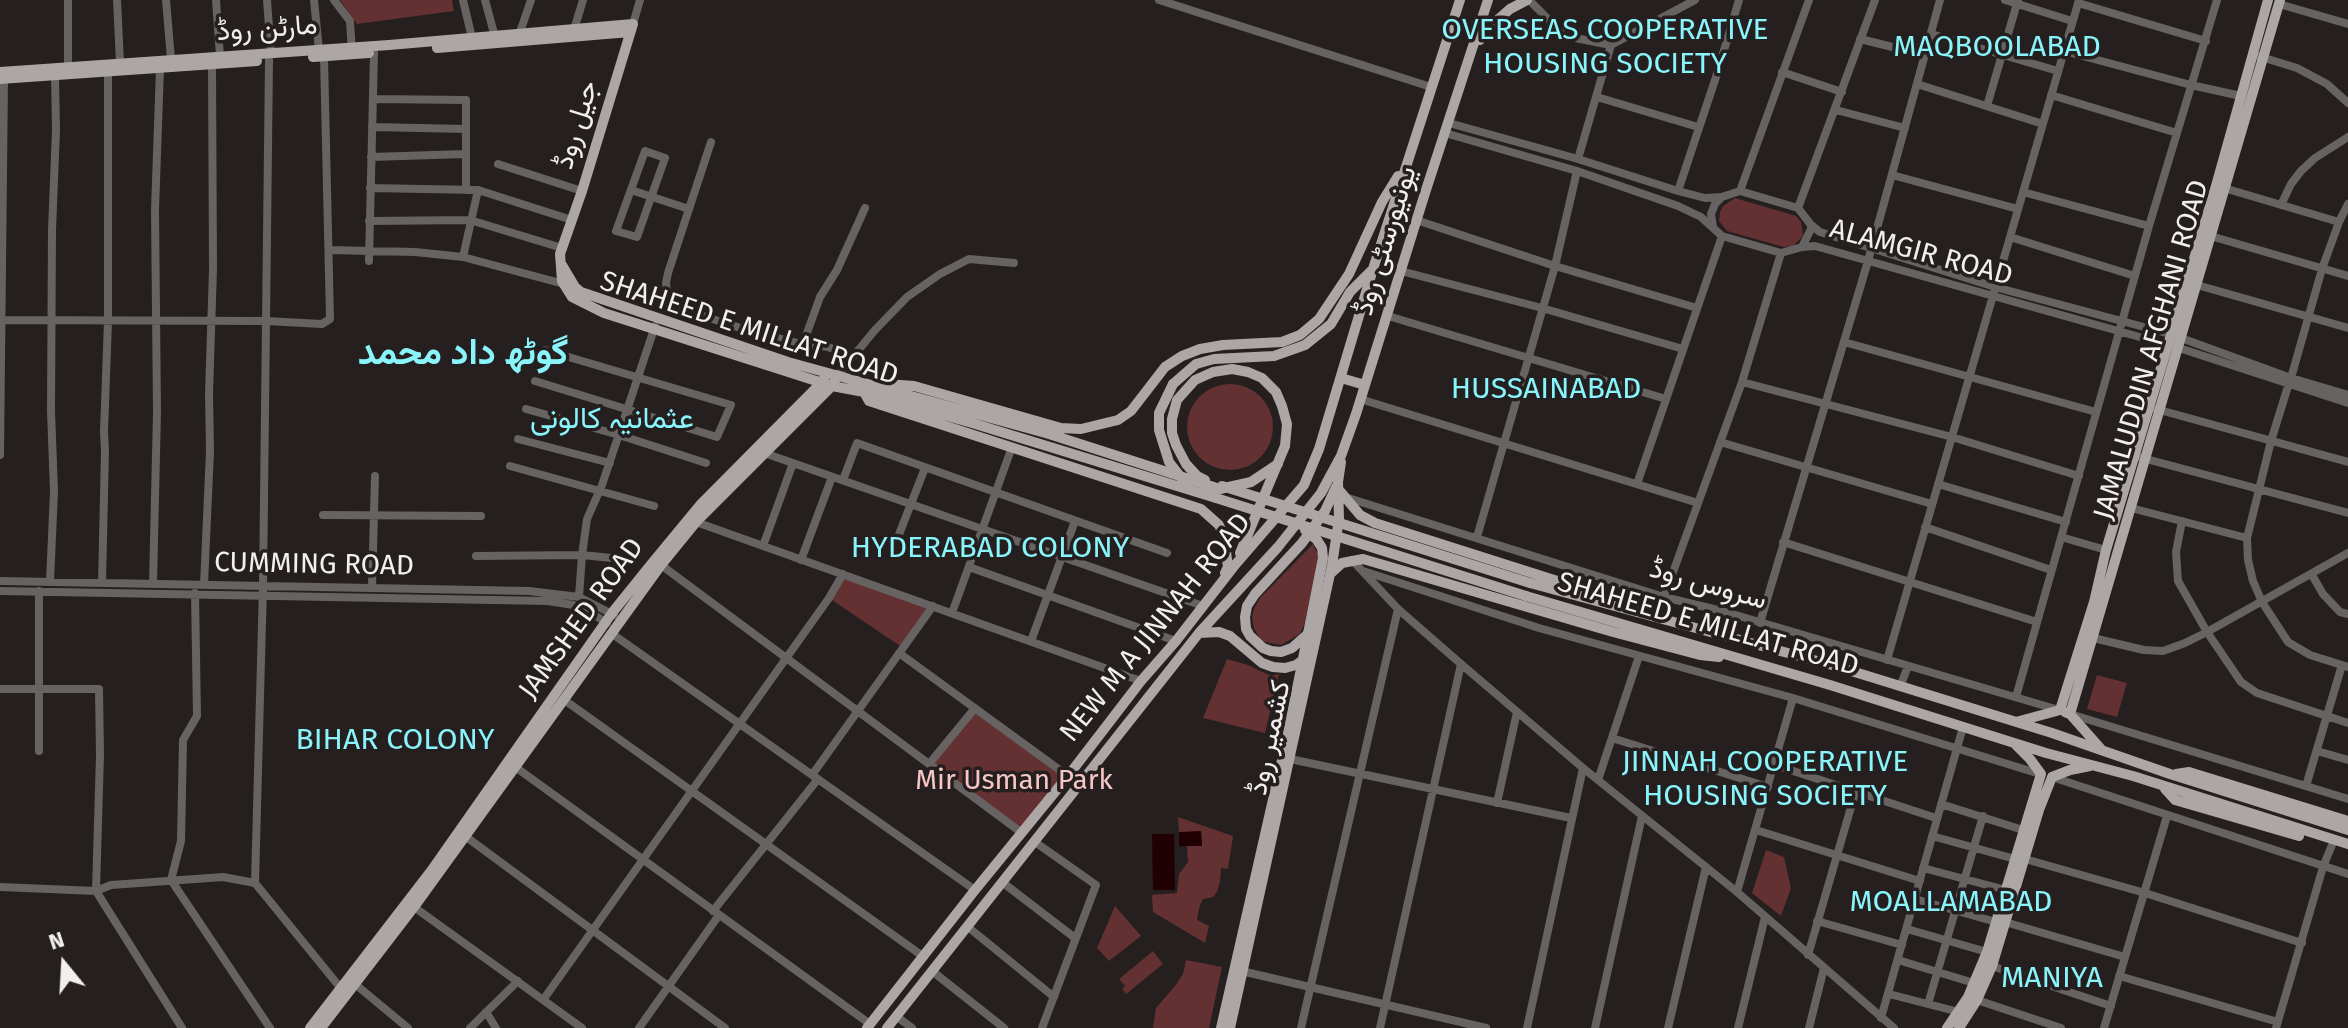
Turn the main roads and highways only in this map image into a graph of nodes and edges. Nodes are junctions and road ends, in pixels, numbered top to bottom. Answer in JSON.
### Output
{"nodes":[{"id":1,"x":1460,"y":0,"type":"edge"},
{"id":2,"x":1488,"y":0,"type":"edge"},
{"id":3,"x":1528,"y":0,"type":"edge"},
{"id":4,"x":2276,"y":1,"type":"edge"},
{"id":5,"x":632,"y":28,"type":"joint"},
{"id":6,"x":518,"y":38,"type":"junction"},
{"id":7,"x":352,"y":51,"type":"junction"},
{"id":8,"x":2258,"y":56,"type":"junction"},
{"id":9,"x":216,"y":60,"type":"junction"},
{"id":10,"x":1466,"y":67,"type":"junction"},
{"id":11,"x":1,"y":77,"type":"edge"},
{"id":12,"x":1407,"y":163,"type":"junction"},
{"id":13,"x":2206,"y":235,"type":"junction"},
{"id":14,"x":561,"y":263,"type":"junction"},
{"id":15,"x":1373,"y":269,"type":"junction"},
{"id":16,"x":656,"y":324,"type":"junction"},
{"id":17,"x":2174,"y":341,"type":"junction"},
{"id":18,"x":1341,"y":378,"type":"junction"},
{"id":19,"x":830,"y":380,"type":"junction"},
{"id":20,"x":1365,"y":385,"type":"junction"},
{"id":21,"x":866,"y":387,"type":"junction"},
{"id":22,"x":1341,"y":456,"type":"junction"},
{"id":23,"x":2140,"y":457,"type":"junction"},
{"id":24,"x":1278,"y":464,"type":"junction"},
{"id":25,"x":1304,"y":485,"type":"joint"},
{"id":26,"x":1340,"y":489,"type":"junction"},
{"id":27,"x":1191,"y":490,"type":"junction"},
{"id":28,"x":1321,"y":493,"type":"joint"},
{"id":29,"x":1290,"y":521,"type":"junction"},
{"id":30,"x":1375,"y":523,"type":"junction"},
{"id":31,"x":1384,"y":564,"type":"junction"},
{"id":32,"x":1235,"y":565,"type":"junction"},
{"id":33,"x":1330,"y":574,"type":"junction"},
{"id":34,"x":1215,"y":592,"type":"junction"},
{"id":35,"x":1663,"y":619,"type":"junction"},
{"id":36,"x":613,"y":623,"type":"junction"},
{"id":37,"x":1199,"y":633,"type":"junction"},
{"id":38,"x":1309,"y":633,"type":"junction"},
{"id":39,"x":1314,"y":650,"type":"junction"},
{"id":40,"x":1745,"y":660,"type":"junction"},
{"id":41,"x":2065,"y":712,"type":"junction"},
{"id":42,"x":2014,"y":723,"type":"junction"},
{"id":43,"x":2014,"y":743,"type":"junction"},
{"id":44,"x":2101,"y":749,"type":"junction"},
{"id":45,"x":2092,"y":766,"type":"junction"},
{"id":46,"x":2041,"y":774,"type":"junction"},
{"id":47,"x":2170,"y":774,"type":"junction"},
{"id":48,"x":2052,"y":777,"type":"junction"},
{"id":49,"x":2164,"y":788,"type":"junction"},
{"id":50,"x":2035,"y":808,"type":"junction"},
{"id":51,"x":2348,"y":821,"type":"edge"},
{"id":52,"x":2348,"y":830,"type":"edge"},
{"id":53,"x":2348,"y":844,"type":"edge"},
{"id":54,"x":2348,"y":850,"type":"edge"},
{"id":55,"x":2020,"y":859,"type":"junction"},
{"id":56,"x":2000,"y":922,"type":"junction"},
{"id":57,"x":1239,"y":971,"type":"junction"},
{"id":58,"x":344,"y":992,"type":"junction"},
{"id":59,"x":869,"y":1026,"type":"edge"},
{"id":60,"x":310,"y":1028,"type":"edge"},
{"id":61,"x":321,"y":1028,"type":"edge"},
{"id":62,"x":887,"y":1028,"type":"edge"},
{"id":63,"x":1221,"y":1028,"type":"edge"},
{"id":64,"x":1230,"y":1028,"type":"edge"},
{"id":65,"x":1947,"y":1028,"type":"edge"},
{"id":66,"x":1959,"y":1028,"type":"edge"}],
"edges":[{"from":1,"to":12,"type":"main road","name":"یونیورسٹی روڈ"},
{"from":2,"to":10,"type":"main road","name":"یونیورسٹی روڈ"},
{"from":3,"to":10,"type":"main road"},
{"from":4,"to":8,"type":"main road","name":"JAMALUDDIN AFGHANI ROAD"},
{"from":5,"to":6,"type":"main road","name":"مارٹن روڈ"},
{"from":5,"to":14,"type":"main road","name":"جیل روڈ"},
{"from":6,"to":7,"type":"main road","name":"مارٹن روڈ"},
{"from":6,"to":7,"type":"main road","name":"مارٹن روڈ"},
{"from":7,"to":9,"type":"main road","name":"مارٹن روڈ"},
{"from":8,"to":13,"type":"main road","name":"JAMALUDDIN AFGHANI ROAD"},
{"from":8,"to":13,"type":"main road","name":"JAMALUDDIN AFGHANI ROAD"},
{"from":9,"to":11,"type":"main road","name":"مارٹن روڈ"},
{"from":9,"to":11,"type":"main road","name":"مارٹن روڈ"},
{"from":10,"to":20,"type":"main road","name":"یونیورسٹی روڈ"},
{"from":12,"to":15,"type":"main road","name":"یونیورسٹی روڈ"},
{"from":12,"to":21,"type":"main road"},
{"from":13,"to":17,"type":"main road","name":"JAMALUDDIN AFGHANI ROAD"},
{"from":13,"to":17,"type":"main road","name":"JAMALUDDIN AFGHANI ROAD"},
{"from":14,"to":16,"type":"main road","name":"SHAHEED E MILLAT ROAD"},
{"from":14,"to":16,"type":"main road","name":"SHAHEED E MILLAT ROAD"},
{"from":15,"to":18,"type":"main road","name":"یونیورسٹی روڈ"},
{"from":15,"to":27,"type":"main road","bridge":true},
{"from":16,"to":19,"type":"main road","name":"SHAHEED E MILLAT ROAD"},
{"from":17,"to":23,"type":"main road","name":"JAMALUDDIN AFGHANI ROAD"},
{"from":18,"to":20,"type":"main road"},
{"from":18,"to":25,"type":"main road","name":"یونیورسٹی روڈ"},
{"from":19,"to":21,"type":"main road","name":"SHAHEED E MILLAT ROAD"},
{"from":19,"to":36,"type":"main road","name":"JAMSHED ROAD"},
{"from":19,"to":36,"type":"main road","name":"JAMSHED ROAD"},
{"from":20,"to":22,"type":"main road","name":"یونیورسٹی روڈ"},
{"from":21,"to":24,"type":"main road"},
{"from":21,"to":27,"type":"main road","name":"SHAHEED E MILLAT ROAD"},
{"from":21,"to":34,"type":"main road"},
{"from":22,"to":26,"type":"main road","name":"کشمیر روڈ"},
{"from":22,"to":28,"type":"main road","name":"یونیورسٹی روڈ"},
{"from":23,"to":41,"type":"main road","name":"JAMALUDDIN AFGHANI ROAD"},
{"from":23,"to":41,"type":"main road","name":"JAMALUDDIN AFGHANI ROAD"},
{"from":24,"to":32,"type":"main road","name":"SHAHEED E MILLAT ROAD"},
{"from":24,"to":35,"type":"main road","name":"SHAHEED E MILLAT ROAD","bridge":true},
{"from":25,"to":32,"type":"main road","name":"NEW M A JINNAH ROAD"},
{"from":26,"to":30,"type":"main road"},
{"from":26,"to":33,"type":"main road","name":"کشمیر روڈ"},
{"from":26,"to":38,"type":"main road"},
{"from":27,"to":29,"type":"main road","name":"SHAHEED E MILLAT ROAD","bridge":true},
{"from":28,"to":37,"type":"main road","name":"NEW M A JINNAH ROAD"},
{"from":29,"to":38,"type":"main road","name":"کشمیر روڈ","bridge":true},
{"from":29,"to":40,"type":"main road","name":"SHAHEED E MILLAT ROAD","bridge":true},
{"from":30,"to":31,"type":"main road"},
{"from":30,"to":35,"type":"main road"},
{"from":31,"to":33,"type":"main road"},
{"from":31,"to":40,"type":"main road"},
{"from":32,"to":34,"type":"main road","name":"NEW M A JINNAH ROAD"},
{"from":33,"to":39,"type":"main road","name":"کشمیر روڈ"},
{"from":34,"to":59,"type":"main road","name":"NEW M A JINNAH ROAD"},
{"from":35,"to":42,"type":"main road","name":"SHAHEED E MILLAT ROAD"},
{"from":36,"to":58,"type":"main road","name":"JAMSHED ROAD"},
{"from":36,"to":58,"type":"main road","name":"JAMSHED ROAD"},
{"from":37,"to":39,"type":"main road"},
{"from":37,"to":62,"type":"main road","name":"NEW M A JINNAH ROAD"},
{"from":38,"to":57,"type":"main road","name":"کشمیر روڈ","bridge":true},
{"from":39,"to":57,"type":"main road","name":"کشمیر روڈ"},
{"from":40,"to":43,"type":"main road","name":"SHAHEED E MILLAT ROAD"},
{"from":41,"to":42,"type":"main road"},
{"from":41,"to":44,"type":"main road"},
{"from":42,"to":44,"type":"main road","name":"SHAHEED E MILLAT ROAD"},
{"from":43,"to":45,"type":"main road","name":"SHAHEED E MILLAT ROAD"},
{"from":43,"to":46,"type":"main road"},
{"from":44,"to":47,"type":"main road","name":"SHAHEED E MILLAT ROAD"},
{"from":45,"to":48,"type":"main road"},
{"from":45,"to":49,"type":"main road","name":"SHAHEED E MILLAT ROAD"},
{"from":46,"to":48,"type":"main road"},
{"from":46,"to":50,"type":"main road"},
{"from":47,"to":51,"type":"main road"},
{"from":47,"to":52,"type":"main road","name":"SHAHEED E MILLAT ROAD"},
{"from":48,"to":50,"type":"main road"},
{"from":49,"to":53,"type":"main road","name":"SHAHEED E MILLAT ROAD"},
{"from":49,"to":54,"type":"main road"},
{"from":50,"to":55,"type":"main road"},
{"from":50,"to":55,"type":"main road"},
{"from":55,"to":56,"type":"main road"},
{"from":55,"to":56,"type":"main road"},
{"from":56,"to":65,"type":"main road"},
{"from":56,"to":66,"type":"main road"},
{"from":57,"to":63,"type":"main road","name":"کشمیر روڈ"},
{"from":57,"to":64,"type":"main road","name":"کشمیر روڈ"},
{"from":58,"to":60,"type":"main road","name":"JAMSHED ROAD"},
{"from":58,"to":61,"type":"main road","name":"JAMSHED ROAD"}]}
